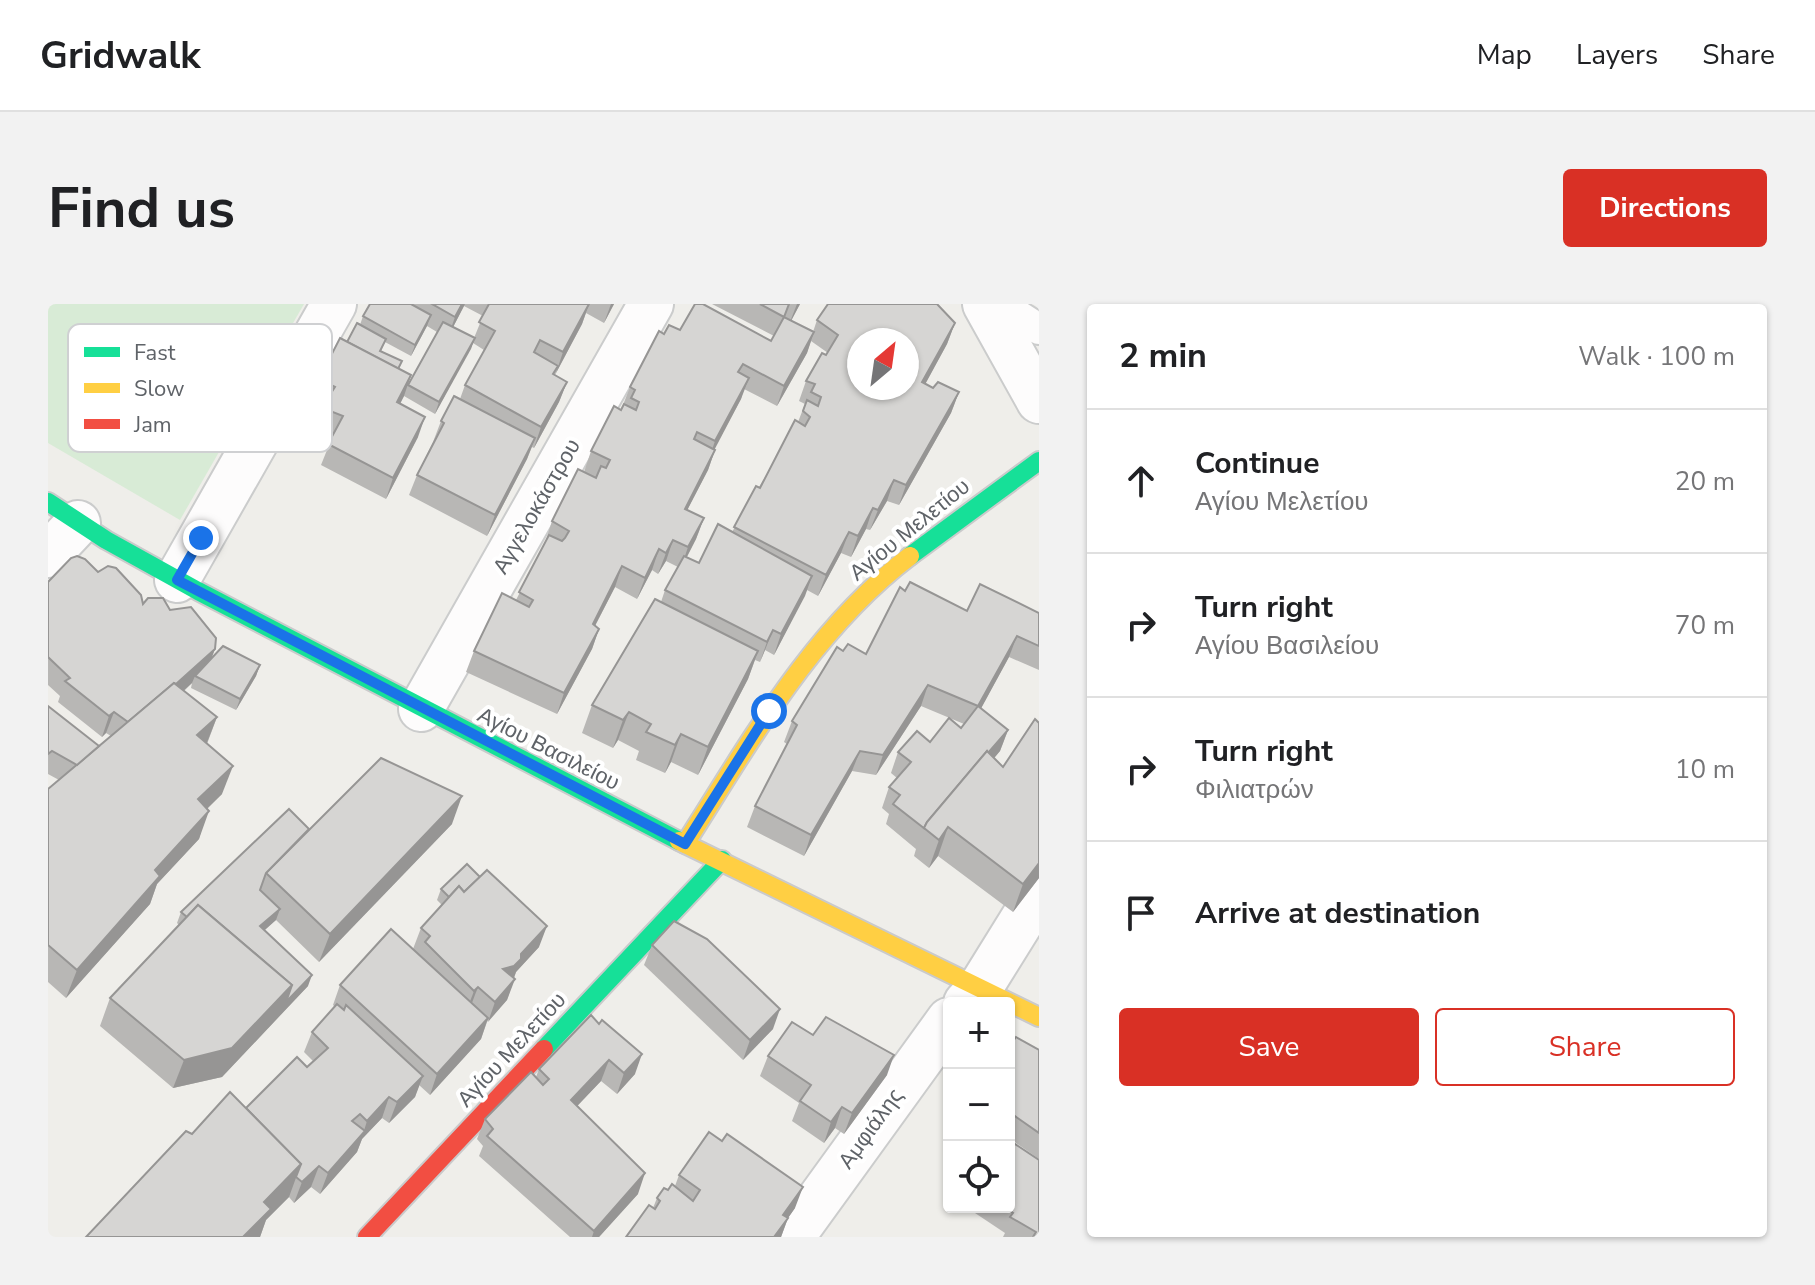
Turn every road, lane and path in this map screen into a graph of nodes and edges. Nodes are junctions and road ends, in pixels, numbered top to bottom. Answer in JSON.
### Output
{"nodes":[{"id":1,"x":334,"y":304,"type":"edge"},
{"id":2,"x":651,"y":304,"type":"edge"},
{"id":3,"x":985,"y":304,"type":"edge"},
{"id":4,"x":1000,"y":304,"type":"edge"},
{"id":5,"x":323,"y":324,"type":"edge"},
{"id":6,"x":1039,"y":329,"type":"edge"},
{"id":7,"x":1039,"y":401,"type":"edge"},
{"id":8,"x":250,"y":452,"type":"edge"},
{"id":9,"x":1039,"y":461,"type":"edge"},
{"id":10,"x":63,"y":512,"type":"edge"},
{"id":11,"x":48,"y":555,"type":"edge"},
{"id":12,"x":177,"y":580,"type":"junction"},
{"id":13,"x":421,"y":709,"type":"junction"},
{"id":14,"x":685,"y":844,"type":"junction"},
{"id":15,"x":722,"y":860,"type":"junction"},
{"id":16,"x":1039,"y":893,"type":"edge"},
{"id":17,"x":973,"y":996,"type":"edge"},
{"id":18,"x":1039,"y":1017,"type":"edge"},
{"id":19,"x":943,"y":1028,"type":"edge"},
{"id":20,"x":367,"y":1237,"type":"edge"},
{"id":21,"x":792,"y":1237,"type":"edge"}],
"edges":[{"from":1,"to":5,"type":"street"},
{"from":2,"to":13,"type":"street","name":"Αγγελοκάστρου"},
{"from":3,"to":7,"type":"street"},
{"from":4,"to":6,"type":"lane"},
{"from":8,"to":12,"type":"street"},
{"from":9,"to":14,"type":"street","name":"Αγίου Μελετίου"},
{"from":10,"to":11,"type":"street"},
{"from":10,"to":12,"type":"street","name":"Αγίου Βασιλείου"},
{"from":12,"to":13,"type":"street","name":"Αγίου Βασιλείου"},
{"from":13,"to":14,"type":"street","name":"Αγίου Βασιλείου"},
{"from":14,"to":15,"type":"street","name":"Αγίου Βασιλείου"},
{"from":15,"to":17,"type":"street","name":"Αγίου Βασιλείου"},
{"from":15,"to":20,"type":"street","name":"Αγίου Μελετίου"},
{"from":16,"to":17,"type":"street"},
{"from":17,"to":18,"type":"street","name":"Αγίου Βασιλείου"},
{"from":19,"to":21,"type":"street","name":"Αμφιάλης"}]}
